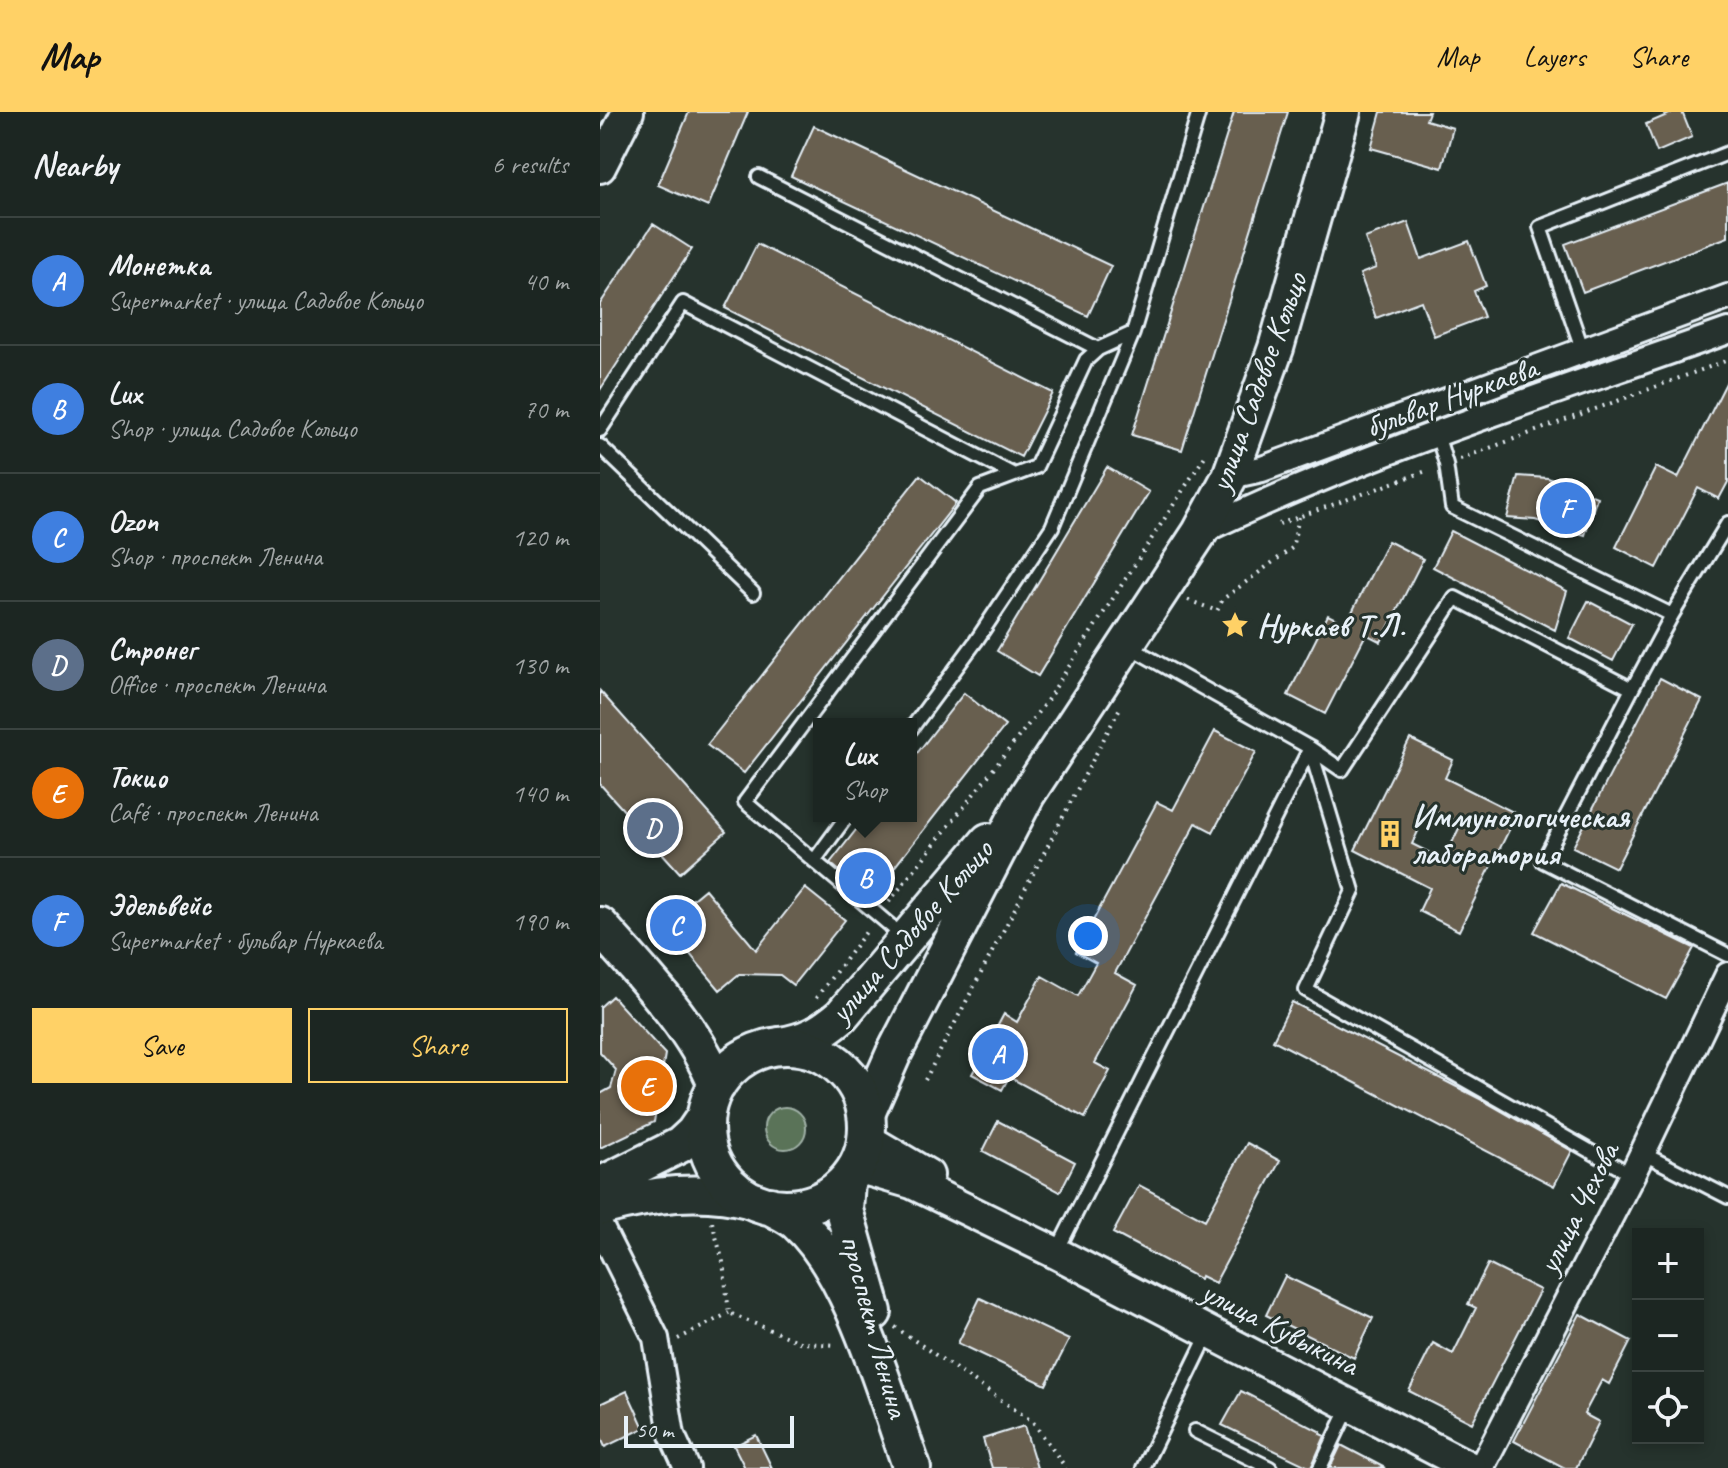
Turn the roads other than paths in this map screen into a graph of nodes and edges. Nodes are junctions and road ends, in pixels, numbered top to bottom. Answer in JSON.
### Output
{"nodes":[{"id":1,"x":628,"y":112,"type":"edge"},
{"id":2,"x":1199,"y":112,"type":"edge"},
{"id":3,"x":1343,"y":112,"type":"edge"},
{"id":4,"x":1728,"y":153,"type":"edge"},
{"id":5,"x":600,"y":167,"type":"edge"},
{"id":6,"x":759,"y":177,"type":"dead end"},
{"id":7,"x":1728,"y":297,"type":"edge"},
{"id":8,"x":1728,"y":331,"type":"edge"},
{"id":9,"x":1133,"y":333,"type":"junction"},
{"id":10,"x":1098,"y":349,"type":"junction"},
{"id":11,"x":1583,"y":351,"type":"junction"},
{"id":12,"x":600,"y":430,"type":"edge"},
{"id":13,"x":1437,"y":434,"type":"junction"},
{"id":14,"x":600,"y":446,"type":"edge"},
{"id":15,"x":1219,"y":464,"type":"junction"},
{"id":16,"x":1014,"y":475,"type":"junction"},
{"id":17,"x":1728,"y":523,"type":"edge"},
{"id":18,"x":1200,"y":532,"type":"junction"},
{"id":19,"x":753,"y":593,"type":"dead end"},
{"id":20,"x":1672,"y":615,"type":"junction"},
{"id":21,"x":1126,"y":645,"type":"junction"},
{"id":22,"x":1632,"y":689,"type":"junction"},
{"id":23,"x":917,"y":721,"type":"edge"},
{"id":24,"x":1310,"y":748,"type":"junction"},
{"id":25,"x":1027,"y":795,"type":"junction"},
{"id":26,"x":843,"y":822,"type":"edge"},
{"id":27,"x":814,"y":861,"type":"junction"},
{"id":28,"x":600,"y":926,"type":"edge"},
{"id":29,"x":906,"y":939,"type":"junction"},
{"id":30,"x":1728,"y":955,"type":"edge"},
{"id":31,"x":1728,"y":975,"type":"edge"},
{"id":32,"x":646,"y":978,"type":"junction"},
{"id":33,"x":765,"y":1050,"type":"junction"},
{"id":34,"x":711,"y":1099,"type":"junction"},
{"id":35,"x":859,"y":1150,"type":"junction"},
{"id":36,"x":1637,"y":1164,"type":"junction"},
{"id":37,"x":600,"y":1185,"type":"edge"},
{"id":38,"x":1728,"y":1197,"type":"edge"},
{"id":39,"x":762,"y":1204,"type":"junction"},
{"id":40,"x":600,"y":1208,"type":"edge"},
{"id":41,"x":600,"y":1226,"type":"edge"},
{"id":42,"x":1056,"y":1253,"type":"junction"},
{"id":43,"x":1209,"y":1332,"type":"junction"},
{"id":44,"x":1350,"y":1405,"type":"junction"},
{"id":45,"x":1195,"y":1431,"type":"dead end"},
{"id":46,"x":687,"y":1468,"type":"edge"},
{"id":47,"x":913,"y":1468,"type":"edge"},
{"id":48,"x":1143,"y":1468,"type":"edge"},
{"id":49,"x":1270,"y":1468,"type":"edge"},
{"id":50,"x":1320,"y":1468,"type":"edge"},
{"id":51,"x":1471,"y":1468,"type":"edge"},
{"id":52,"x":1481,"y":1468,"type":"edge"}],
"edges":[{"from":1,"to":5,"type":"street"},
{"from":2,"to":9,"type":"lane"},
{"from":3,"to":15,"type":"main road","name":"улица Садовое Кольцо"},
{"from":4,"to":11,"type":"lane"},
{"from":6,"to":10,"type":"lane"},
{"from":7,"to":11,"type":"street","name":"бульвар Нуркаева"},
{"from":8,"to":13,"type":"street","name":"бульвар Нуркаева"},
{"from":9,"to":10,"type":"lane"},
{"from":9,"to":23,"type":"lane"},
{"from":10,"to":16,"type":"lane"},
{"from":11,"to":15,"type":"street","name":"бульвар Нуркаева"},
{"from":12,"to":16,"type":"lane"},
{"from":13,"to":18,"type":"street","name":"бульвар Нуркаева"},
{"from":13,"to":20,"type":"lane"},
{"from":14,"to":19,"type":"lane"},
{"from":15,"to":18,"type":"main road","name":"улица Садовое Кольцо"},
{"from":16,"to":27,"type":"lane"},
{"from":17,"to":20,"type":"lane"},
{"from":18,"to":21,"type":"main road","name":"улица Садовое Кольцо"},
{"from":20,"to":22,"type":"lane"},
{"from":21,"to":24,"type":"lane"},
{"from":21,"to":25,"type":"main road","name":"улица Садовое Кольцо"},
{"from":22,"to":24,"type":"lane"},
{"from":22,"to":30,"type":"lane"},
{"from":24,"to":36,"type":"lane"},
{"from":24,"to":42,"type":"lane"},
{"from":25,"to":29,"type":"main road","name":"улица Садовое Кольцо"},
{"from":25,"to":35,"type":"main road","name":"улица Садовое Кольцо"},
{"from":26,"to":27,"type":"lane"},
{"from":27,"to":29,"type":"lane"},
{"from":28,"to":32,"type":"main road"},
{"from":29,"to":33,"type":"main road","name":"улица Садовое Кольцо"},
{"from":31,"to":36,"type":"street","name":"улица Чехова"},
{"from":32,"to":33,"type":"main road"},
{"from":32,"to":34,"type":"main road"},
{"from":33,"to":34,"type":"main road"},
{"from":33,"to":35,"type":"main road"},
{"from":34,"to":37,"type":"main road"},
{"from":34,"to":39,"type":"main road"},
{"from":35,"to":39,"type":"main road"},
{"from":35,"to":42,"type":"street","name":"улица Кувыкина"},
{"from":35,"to":47,"type":"main road","name":"проспект Ленина"},
{"from":36,"to":38,"type":"lane"},
{"from":36,"to":52,"type":"street","name":"улица Чехова"},
{"from":39,"to":40,"type":"main road"},
{"from":39,"to":47,"type":"main road","name":"проспект Ленина"},
{"from":41,"to":46,"type":"street"},
{"from":42,"to":43,"type":"street","name":"улица Кувыкина"},
{"from":43,"to":44,"type":"street","name":"улица Кувыкина"},
{"from":43,"to":48,"type":"lane"},
{"from":44,"to":50,"type":"lane"},
{"from":44,"to":51,"type":"street","name":"улица Кувыкина"},
{"from":45,"to":49,"type":"lane"}]}
